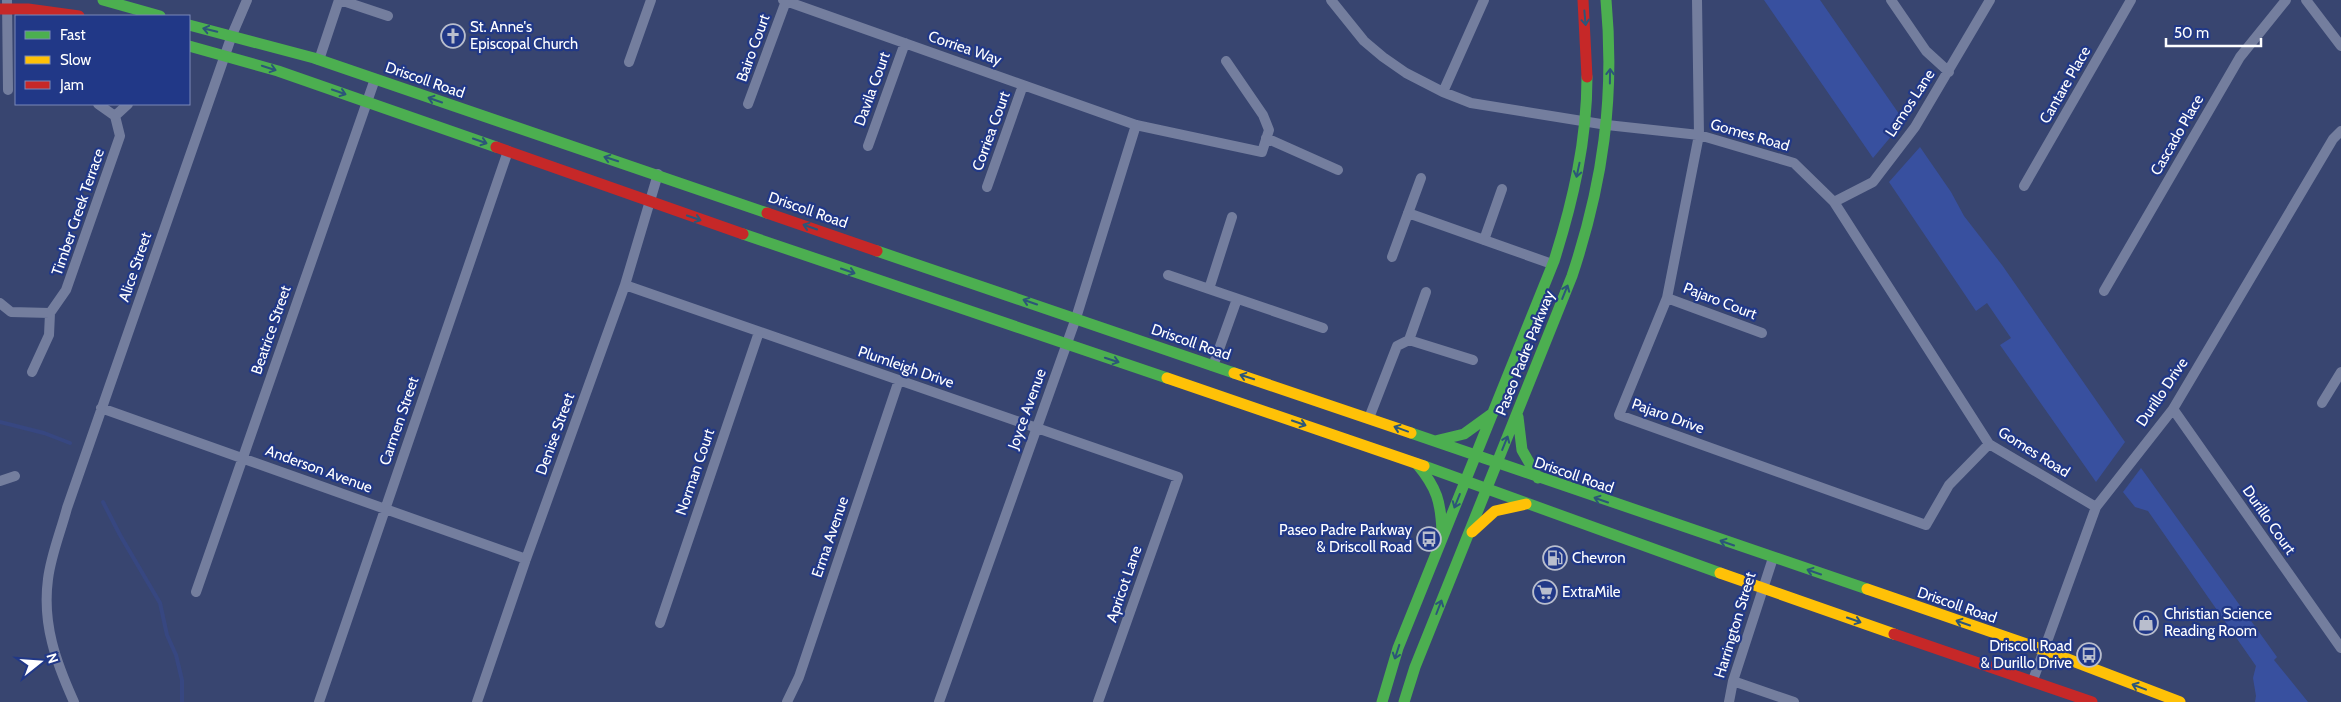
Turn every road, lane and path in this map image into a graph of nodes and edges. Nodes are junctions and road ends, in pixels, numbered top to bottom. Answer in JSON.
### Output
{"nodes":[{"id":1,"x":103,"y":0,"type":"edge"},
{"id":2,"x":247,"y":0,"type":"edge"},
{"id":3,"x":340,"y":0,"type":"edge"},
{"id":4,"x":651,"y":0,"type":"edge"},
{"id":5,"x":784,"y":0,"type":"edge"},
{"id":6,"x":1331,"y":0,"type":"edge"},
{"id":7,"x":1484,"y":0,"type":"edge"},
{"id":8,"x":1583,"y":0,"type":"edge"},
{"id":9,"x":1606,"y":0,"type":"edge"},
{"id":10,"x":1697,"y":0,"type":"edge"},
{"id":11,"x":1891,"y":0,"type":"edge"},
{"id":12,"x":1990,"y":0,"type":"edge"},
{"id":13,"x":2131,"y":0,"type":"edge"},
{"id":14,"x":2286,"y":0,"type":"edge"},
{"id":15,"x":2306,"y":0,"type":"edge"},
{"id":16,"x":5,"y":6,"type":"edge"},
{"id":17,"x":72,"y":15,"type":"edge"},
{"id":18,"x":156,"y":15,"type":"edge"},
{"id":19,"x":388,"y":16,"type":"dead end"},
{"id":20,"x":190,"y":24,"type":"edge"},
{"id":21,"x":232,"y":35,"type":"junction"},
{"id":22,"x":905,"y":43,"type":"junction"},
{"id":23,"x":190,"y":46,"type":"edge"},
{"id":24,"x":2341,"y":46,"type":"edge"},
{"id":25,"x":225,"y":55,"type":"junction"},
{"id":26,"x":319,"y":60,"type":"junction"},
{"id":27,"x":629,"y":62,"type":"dead end"},
{"id":28,"x":1226,"y":62,"type":"dead end"},
{"id":29,"x":1948,"y":72,"type":"junction"},
{"id":30,"x":374,"y":79,"type":"junction"},
{"id":31,"x":1023,"y":85,"type":"junction"},
{"id":32,"x":8,"y":90,"type":"edge"},
{"id":33,"x":1443,"y":92,"type":"junction"},
{"id":34,"x":366,"y":102,"type":"junction"},
{"id":35,"x":748,"y":104,"type":"dead end"},
{"id":36,"x":99,"y":105,"type":"edge"},
{"id":37,"x":127,"y":105,"type":"edge"},
{"id":38,"x":115,"y":116,"type":"junction"},
{"id":39,"x":1585,"y":121,"type":"junction"},
{"id":40,"x":1136,"y":125,"type":"junction"},
{"id":41,"x":1607,"y":125,"type":"junction"},
{"id":42,"x":2341,"y":132,"type":"edge"},
{"id":43,"x":1699,"y":135,"type":"junction"},
{"id":44,"x":1266,"y":138,"type":"junction"},
{"id":45,"x":868,"y":146,"type":"dead end"},
{"id":46,"x":508,"y":151,"type":"junction"},
{"id":47,"x":1338,"y":170,"type":"dead end"},
{"id":48,"x":658,"y":174,"type":"junction"},
{"id":49,"x":1420,"y":178,"type":"dead end"},
{"id":50,"x":2024,"y":186,"type":"dead end"},
{"id":51,"x":986,"y":187,"type":"dead end"},
{"id":52,"x":1502,"y":189,"type":"dead end"},
{"id":53,"x":648,"y":202,"type":"junction"},
{"id":54,"x":1834,"y":202,"type":"junction"},
{"id":55,"x":1408,"y":213,"type":"junction"},
{"id":56,"x":1232,"y":217,"type":"dead end"},
{"id":57,"x":1484,"y":240,"type":"junction"},
{"id":58,"x":1392,"y":257,"type":"dead end"},
{"id":59,"x":1552,"y":264,"type":"junction"},
{"id":60,"x":1168,"y":275,"type":"dead end"},
{"id":61,"x":625,"y":285,"type":"junction"},
{"id":62,"x":1209,"y":289,"type":"junction"},
{"id":63,"x":2104,"y":291,"type":"dead end"},
{"id":64,"x":1426,"y":292,"type":"dead end"},
{"id":65,"x":1667,"y":298,"type":"junction"},
{"id":66,"x":1237,"y":299,"type":"junction"},
{"id":67,"x":0,"y":303,"type":"edge"},
{"id":68,"x":50,"y":313,"type":"junction"},
{"id":69,"x":1076,"y":318,"type":"junction"},
{"id":70,"x":1322,"y":328,"type":"dead end"},
{"id":71,"x":759,"y":332,"type":"junction"},
{"id":72,"x":1762,"y":333,"type":"dead end"},
{"id":73,"x":1409,"y":340,"type":"junction"},
{"id":74,"x":1066,"y":345,"type":"junction"},
{"id":75,"x":1473,"y":360,"type":"dead end"},
{"id":76,"x":1213,"y":366,"type":"junction"},
{"id":77,"x":32,"y":372,"type":"dead end"},
{"id":78,"x":2341,"y":372,"type":"edge"},
{"id":79,"x":899,"y":380,"type":"junction"},
{"id":80,"x":2322,"y":403,"type":"dead end"},
{"id":81,"x":101,"y":408,"type":"junction"},
{"id":82,"x":1519,"y":408,"type":"junction"},
{"id":83,"x":2173,"y":409,"type":"junction"},
{"id":84,"x":1494,"y":412,"type":"junction"},
{"id":85,"x":1369,"y":418,"type":"junction"},
{"id":86,"x":1036,"y":428,"type":"junction"},
{"id":87,"x":1434,"y":441,"type":"junction"},
{"id":88,"x":1989,"y":444,"type":"junction"},
{"id":89,"x":1476,"y":456,"type":"junction"},
{"id":90,"x":242,"y":458,"type":"junction"},
{"id":91,"x":1417,"y":464,"type":"junction"},
{"id":92,"x":1496,"y":464,"type":"junction"},
{"id":93,"x":15,"y":476,"type":"dead end"},
{"id":94,"x":1178,"y":477,"type":"joint"},
{"id":95,"x":1538,"y":478,"type":"junction"},
{"id":96,"x":1466,"y":480,"type":"junction"},
{"id":97,"x":0,"y":481,"type":"edge"},
{"id":98,"x":1486,"y":488,"type":"junction"},
{"id":99,"x":1529,"y":504,"type":"junction"},
{"id":100,"x":2096,"y":507,"type":"junction"},
{"id":101,"x":384,"y":509,"type":"junction"},
{"id":102,"x":1442,"y":538,"type":"junction"},
{"id":103,"x":1466,"y":538,"type":"junction"},
{"id":104,"x":1773,"y":558,"type":"junction"},
{"id":105,"x":526,"y":559,"type":"junction"},
{"id":106,"x":1762,"y":588,"type":"junction"},
{"id":107,"x":196,"y":592,"type":"dead end"},
{"id":108,"x":660,"y":623,"type":"dead end"},
{"id":109,"x":2341,"y":648,"type":"edge"},
{"id":110,"x":2044,"y":650,"type":"junction"},
{"id":111,"x":2033,"y":680,"type":"junction"},
{"id":112,"x":1733,"y":681,"type":"junction"},
{"id":113,"x":74,"y":702,"type":"edge"},
{"id":114,"x":319,"y":702,"type":"edge"},
{"id":115,"x":477,"y":702,"type":"edge"},
{"id":116,"x":787,"y":702,"type":"edge"},
{"id":117,"x":939,"y":702,"type":"edge"},
{"id":118,"x":1098,"y":702,"type":"edge"},
{"id":119,"x":1382,"y":702,"type":"edge"},
{"id":120,"x":1404,"y":702,"type":"edge"},
{"id":121,"x":1729,"y":702,"type":"edge"},
{"id":122,"x":1794,"y":702,"type":"edge"},
{"id":123,"x":2092,"y":702,"type":"edge"},
{"id":124,"x":2180,"y":702,"type":"edge"}],
"edges":[{"from":1,"to":18,"type":"street"},
{"from":2,"to":21,"type":"street","name":"Alice Street"},
{"from":3,"to":19,"type":"street"},
{"from":3,"to":26,"type":"street"},
{"from":4,"to":27,"type":"street"},
{"from":5,"to":22,"type":"street","name":"Corriea Way"},
{"from":5,"to":35,"type":"street","name":"Bairo Court"},
{"from":6,"to":33,"type":"street","name":"Gomes Road"},
{"from":7,"to":33,"type":"street"},
{"from":8,"to":39,"type":"street","name":"Paseo Padre Parkway","one_way":true},
{"from":41,"to":9,"type":"street","name":"Paseo Padre Parkway","one_way":true},
{"from":10,"to":43,"type":"street","name":"Pajaro Drive"},
{"from":11,"to":29,"type":"street"},
{"from":12,"to":29,"type":"street","name":"Lemos Lane"},
{"from":13,"to":50,"type":"street","name":"Cantare Place"},
{"from":14,"to":63,"type":"street","name":"Cascado Place"},
{"from":15,"to":24,"type":"street"},
{"from":16,"to":17,"type":"street"},
{"from":16,"to":32,"type":"street"},
{"from":21,"to":20,"type":"street","name":"Driscoll Road","one_way":true},
{"from":21,"to":25,"type":"street","name":"Alice Street"},
{"from":21,"to":26,"type":"street","name":"Driscoll Road"},
{"from":22,"to":31,"type":"street","name":"Corriea Way"},
{"from":22,"to":45,"type":"street","name":"Davila Court"},
{"from":23,"to":25,"type":"street"},
{"from":25,"to":34,"type":"street","one_way":true},
{"from":25,"to":81,"type":"street","name":"Alice Street"},
{"from":26,"to":30,"type":"street","name":"Driscoll Road"},
{"from":28,"to":44,"type":"street"},
{"from":29,"to":54,"type":"street","name":"Lemos Lane"},
{"from":30,"to":34,"type":"street","name":"Beatrice Street"},
{"from":48,"to":30,"type":"street","name":"Driscoll Road","one_way":true},
{"from":31,"to":40,"type":"street","name":"Corriea Way"},
{"from":31,"to":51,"type":"street","name":"Corriea Court"},
{"from":33,"to":39,"type":"street","name":"Gomes Road"},
{"from":34,"to":46,"type":"street","one_way":true},
{"from":34,"to":90,"type":"street","name":"Beatrice Street"},
{"from":36,"to":38,"type":"street"},
{"from":37,"to":38,"type":"street"},
{"from":38,"to":68,"type":"street","name":"Timber Creek Terrace"},
{"from":39,"to":41,"type":"street","name":"Gomes Road"},
{"from":39,"to":59,"type":"street","name":"Paseo Padre Parkway","one_way":true},
{"from":40,"to":44,"type":"street","name":"Corriea Way"},
{"from":40,"to":69,"type":"street","name":"Joyce Avenue"},
{"from":41,"to":43,"type":"street","name":"Gomes Road"},
{"from":82,"to":41,"type":"street","name":"Paseo Padre Parkway","one_way":true},
{"from":42,"to":83,"type":"street","name":"Durillo Drive"},
{"from":43,"to":54,"type":"street","name":"Gomes Road"},
{"from":43,"to":65,"type":"street","name":"Pajaro Drive"},
{"from":44,"to":47,"type":"street"},
{"from":46,"to":53,"type":"street"},
{"from":46,"to":101,"type":"street","name":"Carmen Street"},
{"from":48,"to":53,"type":"street","name":"Denise Street"},
{"from":69,"to":48,"type":"street","name":"Driscoll Road","one_way":true},
{"from":49,"to":55,"type":"street"},
{"from":52,"to":57,"type":"street"},
{"from":53,"to":61,"type":"street","name":"Denise Street"},
{"from":53,"to":74,"type":"street","one_way":true},
{"from":54,"to":88,"type":"street","name":"Gomes Road"},
{"from":55,"to":57,"type":"street"},
{"from":55,"to":58,"type":"street"},
{"from":56,"to":62,"type":"street"},
{"from":57,"to":59,"type":"street"},
{"from":59,"to":84,"type":"street","name":"Paseo Padre Parkway"},
{"from":60,"to":62,"type":"street"},
{"from":61,"to":71,"type":"street","name":"Plumleigh Drive"},
{"from":61,"to":105,"type":"street","name":"Denise Street"},
{"from":62,"to":66,"type":"street"},
{"from":64,"to":73,"type":"street"},
{"from":65,"to":72,"type":"street","name":"Pajaro Court"},
{"from":65,"to":88,"type":"street","name":"Pajaro Drive"},
{"from":66,"to":70,"type":"street"},
{"from":66,"to":76,"type":"street"},
{"from":67,"to":68,"type":"street"},
{"from":68,"to":77,"type":"street","name":"Timber Creek Terrace"},
{"from":69,"to":74,"type":"street","name":"Joyce Avenue"},
{"from":69,"to":76,"type":"street","name":"Driscoll Road"},
{"from":71,"to":79,"type":"street","name":"Plumleigh Drive"},
{"from":71,"to":108,"type":"street","name":"Norman Court"},
{"from":73,"to":75,"type":"street"},
{"from":73,"to":85,"type":"street"},
{"from":74,"to":86,"type":"street","name":"Joyce Avenue"},
{"from":74,"to":91,"type":"street","one_way":true},
{"from":85,"to":76,"type":"street","name":"Driscoll Road","one_way":true},
{"from":78,"to":80,"type":"street"},
{"from":79,"to":86,"type":"street","name":"Plumleigh Drive"},
{"from":79,"to":116,"type":"street","name":"Erma Avenue"},
{"from":81,"to":90,"type":"street","name":"Anderson Avenue"},
{"from":81,"to":113,"type":"street","name":"Alice Street"},
{"from":92,"to":82,"type":"street","name":"Paseo Padre Parkway","one_way":true},
{"from":82,"to":95,"type":"street"},
{"from":83,"to":100,"type":"street","name":"Durillo Drive"},
{"from":83,"to":109,"type":"street","name":"Durillo Court"},
{"from":84,"to":87,"type":"street"},
{"from":84,"to":89,"type":"street","name":"Paseo Padre Parkway"},
{"from":87,"to":85,"type":"street","name":"Driscoll Road","one_way":true},
{"from":86,"to":94,"type":"street","name":"Plumleigh Drive"},
{"from":86,"to":117,"type":"street","name":"Joyce Avenue"},
{"from":87,"to":89,"type":"street","name":"Driscoll Road"},
{"from":88,"to":100,"type":"street","name":"Gomes Road"},
{"from":89,"to":92,"type":"street","name":"Driscoll Road"},
{"from":89,"to":96,"type":"street","name":"Paseo Padre Parkway"},
{"from":90,"to":101,"type":"street","name":"Anderson Avenue"},
{"from":90,"to":107,"type":"street","name":"Beatrice Street"},
{"from":91,"to":96,"type":"street"},
{"from":91,"to":102,"type":"street"},
{"from":92,"to":95,"type":"street","name":"Driscoll Road"},
{"from":92,"to":98,"type":"street","name":"Paseo Padre Parkway"},
{"from":93,"to":97,"type":"street"},
{"from":94,"to":118,"type":"street","name":"Apricot Lane"},
{"from":104,"to":95,"type":"street","name":"Driscoll Road","one_way":true},
{"from":96,"to":98,"type":"street"},
{"from":96,"to":102,"type":"street","name":"Paseo Padre Parkway","one_way":true},
{"from":98,"to":99,"type":"street"},
{"from":98,"to":103,"type":"street","name":"Paseo Padre Parkway"},
{"from":99,"to":103,"type":"street"},
{"from":99,"to":106,"type":"street"},
{"from":100,"to":110,"type":"street","name":"Durillo Drive"},
{"from":101,"to":105,"type":"street","name":"Anderson Avenue"},
{"from":101,"to":114,"type":"street","name":"Carmen Street"},
{"from":102,"to":119,"type":"street","name":"Paseo Padre Parkway","one_way":true},
{"from":120,"to":103,"type":"street","name":"Paseo Padre Parkway","one_way":true},
{"from":104,"to":106,"type":"street","name":"Harrington Street"},
{"from":110,"to":104,"type":"street","name":"Driscoll Road","one_way":true},
{"from":105,"to":115,"type":"street","name":"Denise Street"},
{"from":106,"to":111,"type":"street","one_way":true},
{"from":106,"to":112,"type":"street","name":"Harrington Street"},
{"from":110,"to":111,"type":"street","name":"Durillo Drive"},
{"from":124,"to":110,"type":"street","name":"Driscoll Road","one_way":true},
{"from":111,"to":123,"type":"street"},
{"from":112,"to":121,"type":"street","name":"Harrington Street"},
{"from":112,"to":122,"type":"street"}]}
